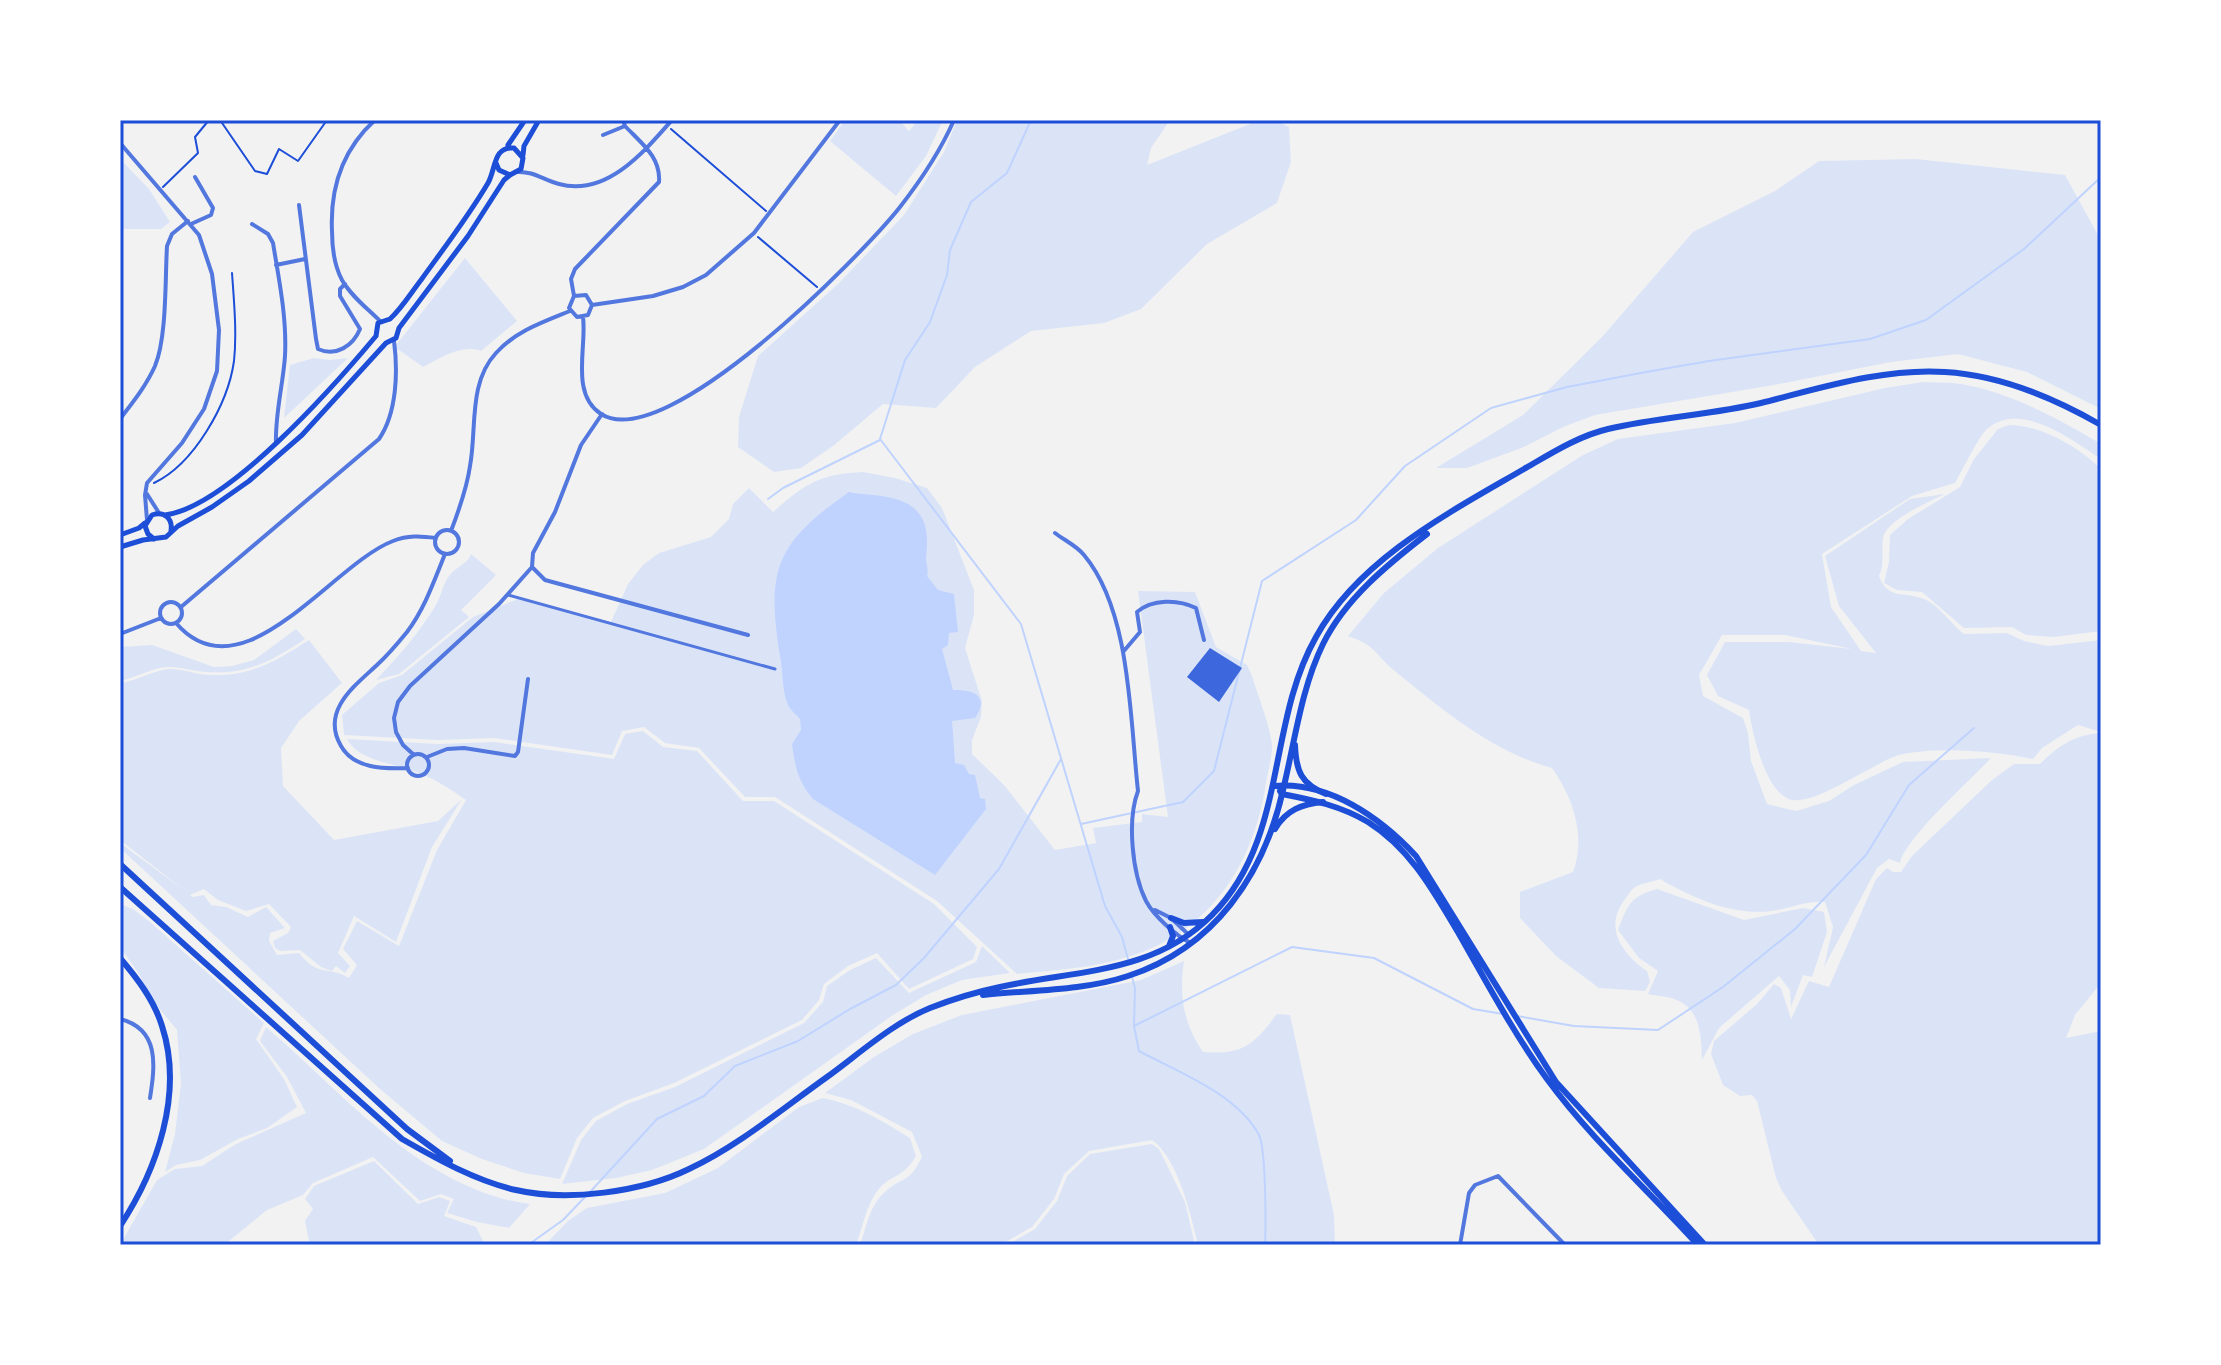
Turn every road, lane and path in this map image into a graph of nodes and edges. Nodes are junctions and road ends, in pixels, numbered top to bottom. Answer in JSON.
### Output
{"nodes":[{"id":1,"x":209,"y":120,"type":"edge"},
{"id":2,"x":220,"y":120,"type":"edge"},
{"id":3,"x":327,"y":120,"type":"edge"},
{"id":4,"x":375,"y":120,"type":"edge"},
{"id":5,"x":525,"y":120,"type":"edge"},
{"id":6,"x":539,"y":120,"type":"edge"},
{"id":7,"x":672,"y":120,"type":"edge"},
{"id":8,"x":840,"y":120,"type":"edge"},
{"id":9,"x":954,"y":120,"type":"edge"},
{"id":10,"x":624,"y":123,"type":"edge"},
{"id":11,"x":667,"y":125,"type":"junction"},
{"id":12,"x":603,"y":135,"type":"dead end"},
{"id":13,"x":120,"y":143,"type":"edge"},
{"id":14,"x":506,"y":147,"type":"junction"},
{"id":15,"x":645,"y":147,"type":"junction"},
{"id":16,"x":523,"y":158,"type":"junction"},
{"id":17,"x":496,"y":163,"type":"junction"},
{"id":18,"x":533,"y":173,"type":"junction"},
{"id":19,"x":514,"y":174,"type":"junction"},
{"id":20,"x":195,"y":177,"type":"dead end"},
{"id":21,"x":160,"y":191,"type":"junction"},
{"id":22,"x":299,"y":205,"type":"dead end"},
{"id":23,"x":769,"y":213,"type":"junction"},
{"id":24,"x":190,"y":222,"type":"junction"},
{"id":25,"x":252,"y":224,"type":"dead end"},
{"id":26,"x":754,"y":233,"type":"junction"},
{"id":27,"x":306,"y":258,"type":"junction"},
{"id":28,"x":276,"y":265,"type":"junction"},
{"id":29,"x":345,"y":284,"type":"junction"},
{"id":30,"x":821,"y":291,"type":"junction"},
{"id":31,"x":574,"y":296,"type":"junction"},
{"id":32,"x":592,"y":305,"type":"junction"},
{"id":33,"x":570,"y":311,"type":"junction"},
{"id":34,"x":583,"y":317,"type":"junction"},
{"id":35,"x":390,"y":319,"type":"junction"},
{"id":36,"x":380,"y":321,"type":"junction"},
{"id":37,"x":399,"y":328,"type":"junction"},
{"id":38,"x":376,"y":336,"type":"junction"},
{"id":39,"x":394,"y":341,"type":"junction"},
{"id":40,"x":386,"y":343,"type":"junction"},
{"id":41,"x":602,"y":414,"type":"junction"},
{"id":42,"x":120,"y":419,"type":"edge"},
{"id":43,"x":2101,"y":425,"type":"edge"},
{"id":44,"x":276,"y":443,"type":"junction"},
{"id":45,"x":146,"y":487,"type":"junction"},
{"id":46,"x":1465,"y":503,"type":"junction"},
{"id":47,"x":162,"y":514,"type":"junction"},
{"id":48,"x":146,"y":521,"type":"junction"},
{"id":49,"x":171,"y":531,"type":"junction"},
{"id":50,"x":451,"y":531,"type":"junction"},
{"id":51,"x":1055,"y":533,"type":"dead end"},
{"id":52,"x":120,"y":535,"type":"edge"},
{"id":53,"x":436,"y":538,"type":"junction"},
{"id":54,"x":155,"y":539,"type":"junction"},
{"id":55,"x":120,"y":547,"type":"edge"},
{"id":56,"x":445,"y":554,"type":"junction"},
{"id":57,"x":532,"y":567,"type":"junction"},
{"id":58,"x":508,"y":595,"type":"junction"},
{"id":59,"x":181,"y":607,"type":"junction"},
{"id":60,"x":161,"y":618,"type":"junction"},
{"id":61,"x":176,"y":623,"type":"junction"},
{"id":62,"x":120,"y":634,"type":"edge"},
{"id":63,"x":748,"y":635,"type":"dead end"},
{"id":64,"x":1204,"y":640,"type":"dead end"},
{"id":65,"x":1123,"y":652,"type":"junction"},
{"id":66,"x":775,"y":669,"type":"dead end"},
{"id":67,"x":528,"y":679,"type":"dead end"},
{"id":68,"x":1295,"y":737,"type":"junction"},
{"id":69,"x":414,"y":755,"type":"junction"},
{"id":70,"x":427,"y":757,"type":"junction"},
{"id":71,"x":408,"y":768,"type":"junction"},
{"id":72,"x":1285,"y":785,"type":"junction"},
{"id":73,"x":1274,"y":786,"type":"junction"},
{"id":74,"x":1282,"y":794,"type":"junction"},
{"id":75,"x":1326,"y":794,"type":"junction"},
{"id":76,"x":1323,"y":802,"type":"junction"},
{"id":77,"x":1269,"y":839,"type":"junction"},
{"id":78,"x":120,"y":864,"type":"edge"},
{"id":79,"x":120,"y":887,"type":"edge"},
{"id":80,"x":1152,"y":909,"type":"junction"},
{"id":81,"x":1171,"y":918,"type":"junction"},
{"id":82,"x":1206,"y":921,"type":"junction"},
{"id":83,"x":1170,"y":927,"type":"junction"},
{"id":84,"x":1186,"y":937,"type":"junction"},
{"id":85,"x":1192,"y":943,"type":"junction"},
{"id":86,"x":1168,"y":947,"type":"junction"},
{"id":87,"x":120,"y":958,"type":"edge"},
{"id":88,"x":964,"y":997,"type":"junction"},
{"id":89,"x":120,"y":1019,"type":"edge"},
{"id":90,"x":150,"y":1098,"type":"dead end"},
{"id":91,"x":474,"y":1175,"type":"junction"},
{"id":92,"x":120,"y":1226,"type":"edge"},
{"id":93,"x":1460,"y":1245,"type":"edge"},
{"id":94,"x":1565,"y":1245,"type":"edge"},
{"id":95,"x":1698,"y":1245,"type":"edge"},
{"id":96,"x":1705,"y":1245,"type":"edge"}],
"edges":[{"from":1,"to":21,"type":"path"},
{"from":2,"to":3,"type":"path"},
{"from":4,"to":29,"type":"street"},
{"from":5,"to":14,"type":"main road"},
{"from":6,"to":16,"type":"main road"},
{"from":7,"to":11,"type":"street"},
{"from":8,"to":23,"type":"street"},
{"from":9,"to":30,"type":"street"},
{"from":10,"to":12,"type":"street"},
{"from":10,"to":15,"type":"street"},
{"from":11,"to":15,"type":"street"},
{"from":11,"to":23,"type":"path"},
{"from":13,"to":21,"type":"street"},
{"from":14,"to":16,"type":"main road"},
{"from":14,"to":17,"type":"main road"},
{"from":15,"to":18,"type":"street"},
{"from":15,"to":31,"type":"street"},
{"from":16,"to":18,"type":"street"},
{"from":16,"to":19,"type":"main road"},
{"from":17,"to":19,"type":"main road"},
{"from":17,"to":35,"type":"main road"},
{"from":18,"to":19,"type":"street"},
{"from":19,"to":37,"type":"main road"},
{"from":20,"to":24,"type":"street"},
{"from":21,"to":24,"type":"street"},
{"from":22,"to":27,"type":"street"},
{"from":23,"to":26,"type":"street"},
{"from":24,"to":42,"type":"street"},
{"from":24,"to":45,"type":"street"},
{"from":25,"to":28,"type":"street"},
{"from":26,"to":30,"type":"path"},
{"from":26,"to":32,"type":"street"},
{"from":27,"to":28,"type":"street"},
{"from":27,"to":29,"type":"street"},
{"from":28,"to":44,"type":"street"},
{"from":29,"to":36,"type":"street"},
{"from":30,"to":41,"type":"street"},
{"from":31,"to":32,"type":"street"},
{"from":31,"to":33,"type":"street"},
{"from":32,"to":34,"type":"street"},
{"from":33,"to":34,"type":"street"},
{"from":33,"to":50,"type":"street"},
{"from":34,"to":41,"type":"street"},
{"from":35,"to":36,"type":"main road"},
{"from":35,"to":37,"type":"main road"},
{"from":36,"to":38,"type":"main road"},
{"from":37,"to":39,"type":"main road"},
{"from":38,"to":40,"type":"main road"},
{"from":38,"to":44,"type":"main road"},
{"from":39,"to":40,"type":"main road"},
{"from":39,"to":59,"type":"street"},
{"from":40,"to":49,"type":"main road"},
{"from":41,"to":57,"type":"street"},
{"from":43,"to":46,"type":"main road"},
{"from":44,"to":47,"type":"main road"},
{"from":45,"to":47,"type":"street"},
{"from":45,"to":48,"type":"street"},
{"from":46,"to":68,"type":"main road"},
{"from":46,"to":73,"type":"main road"},
{"from":47,"to":48,"type":"main road"},
{"from":47,"to":49,"type":"main road"},
{"from":48,"to":52,"type":"main road"},
{"from":48,"to":54,"type":"main road"},
{"from":49,"to":54,"type":"main road"},
{"from":50,"to":53,"type":"street"},
{"from":50,"to":56,"type":"street"},
{"from":51,"to":65,"type":"street"},
{"from":53,"to":56,"type":"street"},
{"from":53,"to":61,"type":"street"},
{"from":54,"to":55,"type":"main road"},
{"from":56,"to":71,"type":"street"},
{"from":57,"to":58,"type":"street"},
{"from":57,"to":63,"type":"street"},
{"from":58,"to":66,"type":"street"},
{"from":58,"to":69,"type":"street"},
{"from":59,"to":60,"type":"street"},
{"from":59,"to":61,"type":"street"},
{"from":60,"to":61,"type":"street"},
{"from":60,"to":62,"type":"street"},
{"from":64,"to":65,"type":"street"},
{"from":65,"to":80,"type":"street"},
{"from":67,"to":70,"type":"street"},
{"from":68,"to":72,"type":"main road"},
{"from":68,"to":75,"type":"main road"},
{"from":69,"to":70,"type":"street"},
{"from":69,"to":71,"type":"street"},
{"from":70,"to":71,"type":"street"},
{"from":72,"to":73,"type":"main road"},
{"from":72,"to":74,"type":"main road"},
{"from":72,"to":75,"type":"main road"},
{"from":73,"to":74,"type":"main road"},
{"from":73,"to":82,"type":"main road"},
{"from":74,"to":76,"type":"main road"},
{"from":74,"to":77,"type":"main road"},
{"from":75,"to":96,"type":"main road"},
{"from":76,"to":77,"type":"main road"},
{"from":76,"to":95,"type":"main road"},
{"from":77,"to":85,"type":"main road"},
{"from":78,"to":91,"type":"main road"},
{"from":79,"to":91,"type":"main road"},
{"from":80,"to":81,"type":"street"},
{"from":80,"to":83,"type":"street"},
{"from":81,"to":82,"type":"main road"},
{"from":81,"to":84,"type":"street"},
{"from":82,"to":84,"type":"main road"},
{"from":83,"to":84,"type":"street"},
{"from":83,"to":86,"type":"main road"},
{"from":84,"to":85,"type":"street"},
{"from":84,"to":86,"type":"main road"},
{"from":85,"to":88,"type":"main road"},
{"from":86,"to":88,"type":"main road"},
{"from":87,"to":92,"type":"main road"},
{"from":88,"to":91,"type":"main road"},
{"from":89,"to":90,"type":"street"},
{"from":93,"to":94,"type":"street"}]}
